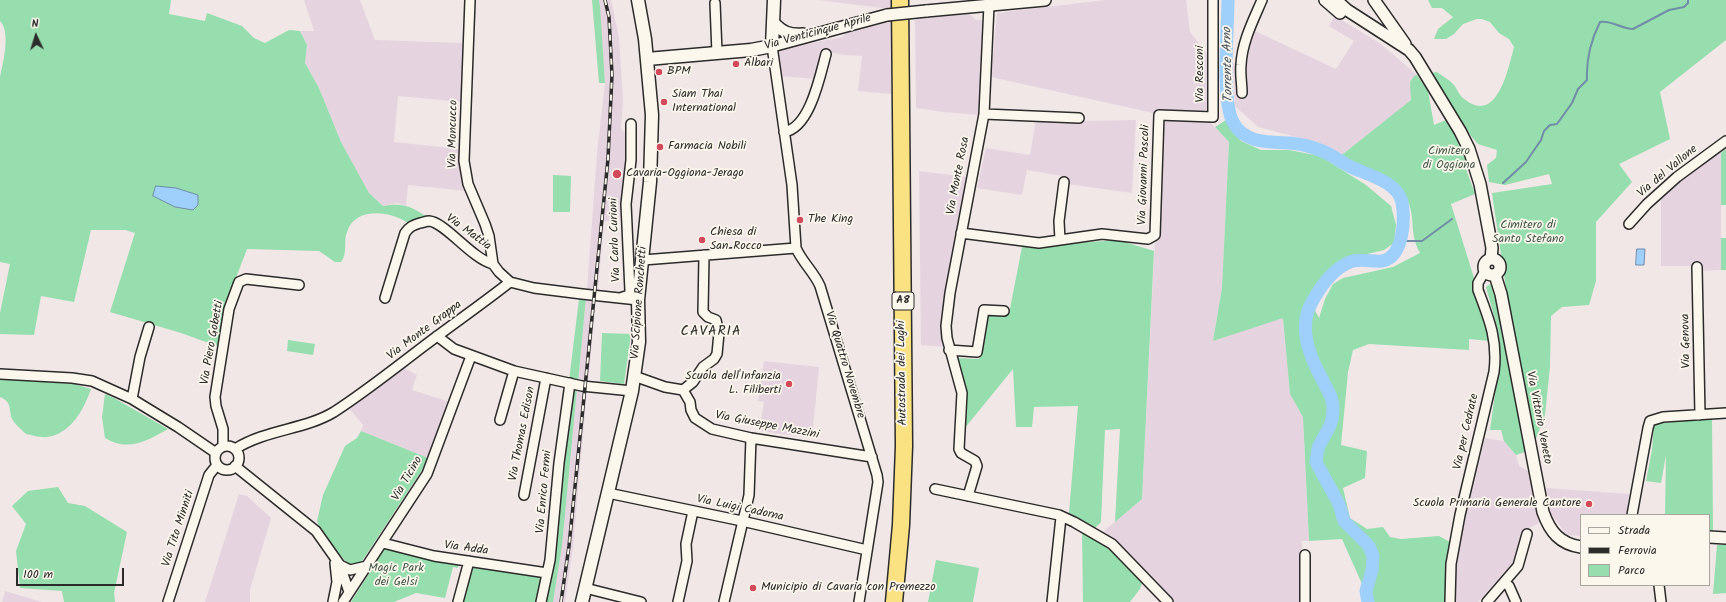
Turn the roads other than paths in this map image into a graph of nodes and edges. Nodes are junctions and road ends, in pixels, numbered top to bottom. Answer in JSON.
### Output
{"nodes":[{"id":1,"x":470,"y":0,"type":"edge"},
{"id":2,"x":638,"y":0,"type":"edge"},
{"id":3,"x":774,"y":0,"type":"edge"},
{"id":4,"x":900,"y":0,"type":"edge"},
{"id":5,"x":910,"y":0,"type":"edge"},
{"id":6,"x":1045,"y":0,"type":"edge"},
{"id":7,"x":1213,"y":0,"type":"edge"},
{"id":8,"x":1262,"y":0,"type":"edge"},
{"id":9,"x":1325,"y":0,"type":"edge"},
{"id":10,"x":1336,"y":0,"type":"edge"},
{"id":11,"x":1376,"y":2,"type":"edge"},
{"id":12,"x":715,"y":3,"type":"dead end"},
{"id":13,"x":988,"y":6,"type":"junction"},
{"id":14,"x":1387,"y":20,"type":"junction"},
{"id":15,"x":773,"y":22,"type":"junction"},
{"id":16,"x":1367,"y":23,"type":"junction"},
{"id":17,"x":825,"y":31,"type":"junction"},
{"id":18,"x":1384,"y":36,"type":"junction"},
{"id":19,"x":772,"y":46,"type":"junction"},
{"id":20,"x":1409,"y":50,"type":"junction"},
{"id":21,"x":717,"y":53,"type":"junction"},
{"id":22,"x":826,"y":54,"type":"dead end"},
{"id":23,"x":647,"y":59,"type":"junction"},
{"id":24,"x":1430,"y":83,"type":"junction"},
{"id":25,"x":1242,"y":93,"type":"dead end"},
{"id":26,"x":984,"y":114,"type":"junction"},
{"id":27,"x":1159,"y":115,"type":"joint"},
{"id":28,"x":1079,"y":118,"type":"dead end"},
{"id":29,"x":631,"y":124,"type":"dead end"},
{"id":30,"x":784,"y":132,"type":"junction"},
{"id":31,"x":1726,"y":141,"type":"edge"},
{"id":32,"x":1064,"y":182,"type":"dead end"},
{"id":33,"x":1629,"y":224,"type":"dead end"},
{"id":34,"x":961,"y":234,"type":"junction"},
{"id":35,"x":1060,"y":240,"type":"junction"},
{"id":36,"x":796,"y":248,"type":"junction"},
{"id":37,"x":704,"y":255,"type":"junction"},
{"id":38,"x":643,"y":260,"type":"junction"},
{"id":39,"x":494,"y":264,"type":"junction"},
{"id":40,"x":1697,"y":267,"type":"dead end"},
{"id":41,"x":1490,"y":273,"type":"junction"},
{"id":42,"x":510,"y":282,"type":"junction"},
{"id":43,"x":299,"y":285,"type":"dead end"},
{"id":44,"x":385,"y":298,"type":"dead end"},
{"id":45,"x":616,"y":299,"type":"junction"},
{"id":46,"x":638,"y":300,"type":"junction"},
{"id":47,"x":1004,"y":311,"type":"dead end"},
{"id":48,"x":149,"y":327,"type":"dead end"},
{"id":49,"x":437,"y":336,"type":"junction"},
{"id":50,"x":949,"y":350,"type":"junction"},
{"id":51,"x":471,"y":356,"type":"junction"},
{"id":52,"x":514,"y":371,"type":"junction"},
{"id":53,"x":0,"y":374,"type":"edge"},
{"id":54,"x":634,"y":376,"type":"junction"},
{"id":55,"x":546,"y":378,"type":"junction"},
{"id":56,"x":570,"y":383,"type":"junction"},
{"id":57,"x":632,"y":390,"type":"junction"},
{"id":58,"x":683,"y":390,"type":"junction"},
{"id":59,"x":132,"y":400,"type":"junction"},
{"id":60,"x":1726,"y":413,"type":"edge"},
{"id":61,"x":1700,"y":415,"type":"junction"},
{"id":62,"x":500,"y":420,"type":"dead end"},
{"id":63,"x":750,"y":438,"type":"junction"},
{"id":64,"x":223,"y":446,"type":"junction"},
{"id":65,"x":235,"y":449,"type":"junction"},
{"id":66,"x":216,"y":453,"type":"junction"},
{"id":67,"x":872,"y":457,"type":"junction"},
{"id":68,"x":217,"y":465,"type":"junction"},
{"id":69,"x":235,"y":466,"type":"junction"},
{"id":70,"x":935,"y":489,"type":"dead end"},
{"id":71,"x":608,"y":493,"type":"junction"},
{"id":72,"x":524,"y":495,"type":"dead end"},
{"id":73,"x":968,"y":496,"type":"junction"},
{"id":74,"x":693,"y":511,"type":"junction"},
{"id":75,"x":1632,"y":514,"type":"edge"},
{"id":76,"x":1061,"y":518,"type":"junction"},
{"id":77,"x":742,"y":521,"type":"junction"},
{"id":78,"x":1527,"y":534,"type":"dead end"},
{"id":79,"x":1710,"y":537,"type":"edge"},
{"id":80,"x":1726,"y":538,"type":"edge"},
{"id":81,"x":383,"y":543,"type":"junction"},
{"id":82,"x":1580,"y":547,"type":"edge"},
{"id":83,"x":867,"y":550,"type":"junction"},
{"id":84,"x":1305,"y":555,"type":"dead end"},
{"id":85,"x":333,"y":557,"type":"junction"},
{"id":86,"x":468,"y":561,"type":"junction"},
{"id":87,"x":340,"y":565,"type":"junction"},
{"id":88,"x":367,"y":566,"type":"junction"},
{"id":89,"x":547,"y":573,"type":"junction"},
{"id":90,"x":337,"y":582,"type":"junction"},
{"id":91,"x":1504,"y":583,"type":"junction"},
{"id":92,"x":1659,"y":586,"type":"edge"},
{"id":93,"x":585,"y":588,"type":"junction"},
{"id":94,"x":349,"y":592,"type":"junction"},
{"id":95,"x":344,"y":601,"type":"edge"},
{"id":96,"x":168,"y":602,"type":"edge"},
{"id":97,"x":333,"y":602,"type":"edge"},
{"id":98,"x":458,"y":602,"type":"edge"},
{"id":99,"x":541,"y":602,"type":"edge"},
{"id":100,"x":582,"y":602,"type":"edge"},
{"id":101,"x":642,"y":602,"type":"edge"},
{"id":102,"x":678,"y":602,"type":"edge"},
{"id":103,"x":724,"y":602,"type":"edge"},
{"id":104,"x":859,"y":602,"type":"edge"},
{"id":105,"x":894,"y":602,"type":"edge"},
{"id":106,"x":904,"y":602,"type":"edge"},
{"id":107,"x":1052,"y":602,"type":"edge"},
{"id":108,"x":1168,"y":602,"type":"edge"},
{"id":109,"x":1305,"y":602,"type":"edge"},
{"id":110,"x":1450,"y":602,"type":"edge"},
{"id":111,"x":1486,"y":602,"type":"edge"},
{"id":112,"x":1516,"y":602,"type":"edge"},
{"id":113,"x":1661,"y":602,"type":"edge"}],
"edges":[{"from":1,"to":39,"type":"street","name":"Via Moncucco"},
{"from":2,"to":23,"type":"main road","name":"Via Scipione Ronchetti"},
{"from":3,"to":15,"type":"main road","name":"Via Quattro Novembre"},
{"from":4,"to":105,"type":"highway","name":"Autostrada dei Laghi","number":"A8"},
{"from":5,"to":106,"type":"highway","name":"Autostrada dei Laghi","number":"A8"},
{"from":6,"to":13,"type":"street"},
{"from":7,"to":27,"type":"street","name":"Via Resconi"},
{"from":8,"to":25,"type":"street"},
{"from":9,"to":18,"type":"street"},
{"from":10,"to":16,"type":"street"},
{"from":11,"to":14,"type":"street"},
{"from":11,"to":16,"type":"street"},
{"from":12,"to":21,"type":"street"},
{"from":13,"to":17,"type":"street","name":"Via Venticinque Aprile","bridge":true},
{"from":13,"to":26,"type":"street","name":"Via Monte Rosa"},
{"from":14,"to":18,"type":"street"},
{"from":14,"to":20,"type":"street"},
{"from":15,"to":17,"type":"street"},
{"from":15,"to":19,"type":"main road","name":"Via Quattro Novembre"},
{"from":16,"to":18,"type":"street"},
{"from":17,"to":19,"type":"street","name":"Via Venticinque Aprile"},
{"from":18,"to":20,"type":"street","name":"Via Vittorio Veneto"},
{"from":18,"to":24,"type":"street","name":"Via Vittorio Veneto"},
{"from":19,"to":21,"type":"main road","name":"Via Venticinque Aprile"},
{"from":19,"to":30,"type":"street","name":"Via Quattro Novembre"},
{"from":20,"to":24,"type":"street","name":"Via Vittorio Veneto"},
{"from":21,"to":23,"type":"main road","name":"Via Venticinque Aprile"},
{"from":22,"to":30,"type":"street"},
{"from":23,"to":38,"type":"main road","name":"Via Scipione Ronchetti"},
{"from":24,"to":41,"type":"street","name":"Via Vittorio Veneto"},
{"from":26,"to":28,"type":"street"},
{"from":26,"to":34,"type":"street","name":"Via Monte Rosa"},
{"from":27,"to":35,"type":"street","name":"Via Giovanni Pascoli"},
{"from":29,"to":45,"type":"street","name":"Via Carlo Curioni"},
{"from":30,"to":36,"type":"street","name":"Via Quattro Novembre"},
{"from":31,"to":33,"type":"street","name":"Via del Vallone"},
{"from":32,"to":35,"type":"street"},
{"from":34,"to":35,"type":"street","name":"Via Giovanni Pascoli"},
{"from":34,"to":50,"type":"street","name":"Via Monte Rosa"},
{"from":36,"to":37,"type":"street"},
{"from":36,"to":67,"type":"street","name":"Via Quattro Novembre"},
{"from":37,"to":38,"type":"street"},
{"from":37,"to":58,"type":"street"},
{"from":38,"to":46,"type":"main road","name":"Via Scipione Ronchetti"},
{"from":39,"to":42,"type":"street"},
{"from":39,"to":44,"type":"street","name":"Via Mattia"},
{"from":40,"to":61,"type":"street","name":"Via Genova"},
{"from":41,"to":82,"type":"street","name":"Via Vittorio Veneto"},
{"from":41,"to":110,"type":"street","name":"Via per Cedrate"},
{"from":42,"to":45,"type":"street"},
{"from":42,"to":49,"type":"street","name":"Via Monte Grappa"},
{"from":43,"to":64,"type":"street","name":"Via Piero Gobetti"},
{"from":45,"to":46,"type":"street"},
{"from":46,"to":54,"type":"main road","name":"Via Scipione Ronchetti"},
{"from":47,"to":50,"type":"street"},
{"from":48,"to":59,"type":"street"},
{"from":49,"to":51,"type":"street"},
{"from":49,"to":65,"type":"street","name":"Via Monte Grappa"},
{"from":50,"to":73,"type":"street","name":"Via Monte Rosa"},
{"from":51,"to":52,"type":"street"},
{"from":51,"to":81,"type":"street","name":"Via Ticino"},
{"from":52,"to":55,"type":"street"},
{"from":52,"to":62,"type":"street"},
{"from":53,"to":59,"type":"street"},
{"from":54,"to":57,"type":"main road","name":"Via Scipione Ronchetti"},
{"from":54,"to":58,"type":"street"},
{"from":55,"to":56,"type":"street"},
{"from":55,"to":72,"type":"street","name":"Via Thomas Edison"},
{"from":56,"to":57,"type":"street"},
{"from":56,"to":89,"type":"street","name":"Via Enrico Fermi"},
{"from":57,"to":71,"type":"main road","name":"Via Scipione Ronchetti"},
{"from":58,"to":63,"type":"street","name":"Via Giuseppe Mazzini"},
{"from":59,"to":66,"type":"street"},
{"from":60,"to":61,"type":"street"},
{"from":61,"to":75,"type":"street"},
{"from":63,"to":67,"type":"street","name":"Via Giuseppe Mazzini"},
{"from":63,"to":77,"type":"street"},
{"from":64,"to":65,"type":"street"},
{"from":64,"to":66,"type":"street"},
{"from":65,"to":69,"type":"street"},
{"from":66,"to":68,"type":"street"},
{"from":67,"to":83,"type":"street","name":"Via Quattro Novembre"},
{"from":68,"to":69,"type":"street"},
{"from":68,"to":96,"type":"street","name":"Via Tito Minniti"},
{"from":69,"to":85,"type":"street"},
{"from":70,"to":73,"type":"street"},
{"from":71,"to":74,"type":"street","name":"Via Luigi Cadorna"},
{"from":71,"to":93,"type":"main road","name":"Via Scipione Ronchetti"},
{"from":73,"to":76,"type":"street"},
{"from":74,"to":77,"type":"street","name":"Via Luigi Cadorna"},
{"from":74,"to":102,"type":"street"},
{"from":76,"to":107,"type":"street"},
{"from":76,"to":108,"type":"street"},
{"from":77,"to":83,"type":"street","name":"Via Luigi Cadorna"},
{"from":77,"to":103,"type":"street"},
{"from":78,"to":91,"type":"street"},
{"from":79,"to":80,"type":"street"},
{"from":81,"to":86,"type":"street","name":"Via Adda"},
{"from":81,"to":88,"type":"street","name":"Via Ticino"},
{"from":83,"to":104,"type":"street","name":"Via Quattro Novembre"},
{"from":84,"to":109,"type":"street"},
{"from":85,"to":87,"type":"street"},
{"from":85,"to":90,"type":"street"},
{"from":86,"to":89,"type":"street","name":"Via Adda"},
{"from":86,"to":98,"type":"street"},
{"from":87,"to":88,"type":"street"},
{"from":87,"to":94,"type":"street"},
{"from":88,"to":94,"type":"street","name":"Via Ticino"},
{"from":89,"to":99,"type":"street","name":"Via Enrico Fermi"},
{"from":90,"to":95,"type":"street"},
{"from":90,"to":97,"type":"street"},
{"from":91,"to":111,"type":"street"},
{"from":91,"to":112,"type":"street"},
{"from":92,"to":113,"type":"street"},
{"from":93,"to":100,"type":"main road","name":"Via Scipione Ronchetti"},
{"from":93,"to":101,"type":"street"},
{"from":94,"to":95,"type":"street","name":"Via Ticino"}]}
